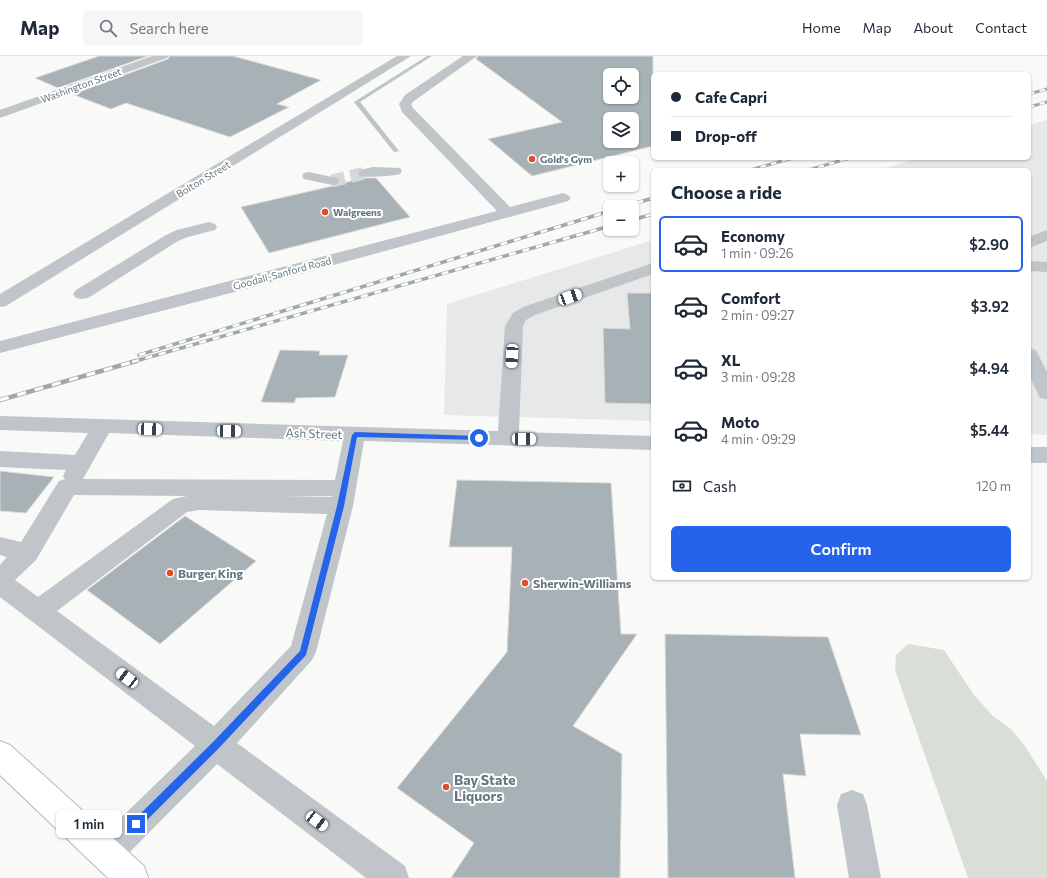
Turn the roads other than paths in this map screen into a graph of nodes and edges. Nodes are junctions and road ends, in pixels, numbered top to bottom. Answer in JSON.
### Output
{"nodes":[{"id":1,"x":163,"y":56,"type":"edge"},
{"id":2,"x":405,"y":56,"type":"edge"},
{"id":3,"x":471,"y":56,"type":"edge"},
{"id":4,"x":0,"y":114,"type":"edge"},
{"id":5,"x":367,"y":168,"type":"tunnel mouth"},
{"id":6,"x":395,"y":171,"type":"dead end"},
{"id":7,"x":309,"y":176,"type":"dead end"},
{"id":8,"x":332,"y":181,"type":"tunnel mouth"},
{"id":9,"x":563,"y":198,"type":"dead end"},
{"id":10,"x":506,"y":212,"type":"junction"},
{"id":11,"x":208,"y":227,"type":"dead end"},
{"id":12,"x":1047,"y":235,"type":"edge"},
{"id":13,"x":1031,"y":242,"type":"edge"},
{"id":14,"x":1031,"y":266,"type":"edge"},
{"id":15,"x":1047,"y":267,"type":"edge"},
{"id":16,"x":651,"y":269,"type":"edge"},
{"id":17,"x":82,"y":294,"type":"dead end"},
{"id":18,"x":0,"y":302,"type":"edge"},
{"id":19,"x":0,"y":347,"type":"edge"},
{"id":20,"x":1031,"y":363,"type":"edge"},
{"id":21,"x":1047,"y":393,"type":"edge"},
{"id":22,"x":0,"y":423,"type":"edge"},
{"id":23,"x":102,"y":427,"type":"junction"},
{"id":24,"x":355,"y":435,"type":"junction"},
{"id":25,"x":508,"y":439,"type":"junction"},
{"id":26,"x":651,"y":443,"type":"edge"},
{"id":27,"x":1031,"y":455,"type":"edge"},
{"id":28,"x":1047,"y":455,"type":"edge"},
{"id":29,"x":0,"y":459,"type":"edge"},
{"id":30,"x":82,"y":463,"type":"junction"},
{"id":31,"x":67,"y":487,"type":"junction"},
{"id":32,"x":342,"y":497,"type":"junction"},
{"id":33,"x":0,"y":546,"type":"edge"},
{"id":34,"x":27,"y":553,"type":"junction"},
{"id":35,"x":0,"y":579,"type":"edge"},
{"id":36,"x":0,"y":584,"type":"edge"},
{"id":37,"x":38,"y":611,"type":"junction"},
{"id":38,"x":216,"y":745,"type":"junction"},
{"id":39,"x":0,"y":755,"type":"edge"},
{"id":40,"x":852,"y":805,"type":"dead end"},
{"id":41,"x":106,"y":854,"type":"junction"},
{"id":42,"x":132,"y":878,"type":"edge"},
{"id":43,"x":392,"y":878,"type":"edge"},
{"id":44,"x":865,"y":878,"type":"edge"}],
"edges":[{"from":1,"to":4,"type":"street","name":"Washington Street"},
{"from":2,"to":18,"type":"street","name":"Bolton Street"},
{"from":3,"to":10,"type":"street"},
{"from":5,"to":6,"type":"street"},
{"from":7,"to":8,"type":"street"},
{"from":9,"to":10,"type":"street","name":"Goodall-Sanford Road"},
{"from":10,"to":19,"type":"street","name":"Goodall-Sanford Road"},
{"from":11,"to":17,"type":"street"},
{"from":12,"to":13,"type":"street"},
{"from":14,"to":15,"type":"street"},
{"from":16,"to":25,"type":"street"},
{"from":20,"to":21,"type":"street"},
{"from":22,"to":23,"type":"street","name":"Ash Street"},
{"from":23,"to":24,"type":"street","name":"Ash Street"},
{"from":23,"to":30,"type":"street"},
{"from":24,"to":25,"type":"street","name":"Ash Street"},
{"from":24,"to":32,"type":"street"},
{"from":25,"to":26,"type":"street","name":"Ash Street"},
{"from":27,"to":28,"type":"street"},
{"from":29,"to":30,"type":"street"},
{"from":30,"to":31,"type":"street"},
{"from":31,"to":32,"type":"street"},
{"from":31,"to":34,"type":"street"},
{"from":32,"to":37,"type":"street"},
{"from":32,"to":38,"type":"street"},
{"from":33,"to":34,"type":"street"},
{"from":34,"to":35,"type":"street"},
{"from":36,"to":37,"type":"street"},
{"from":37,"to":38,"type":"street"},
{"from":38,"to":41,"type":"street"},
{"from":38,"to":43,"type":"street"},
{"from":39,"to":41,"type":"main road"},
{"from":40,"to":44,"type":"street"},
{"from":41,"to":42,"type":"main road"}]}
